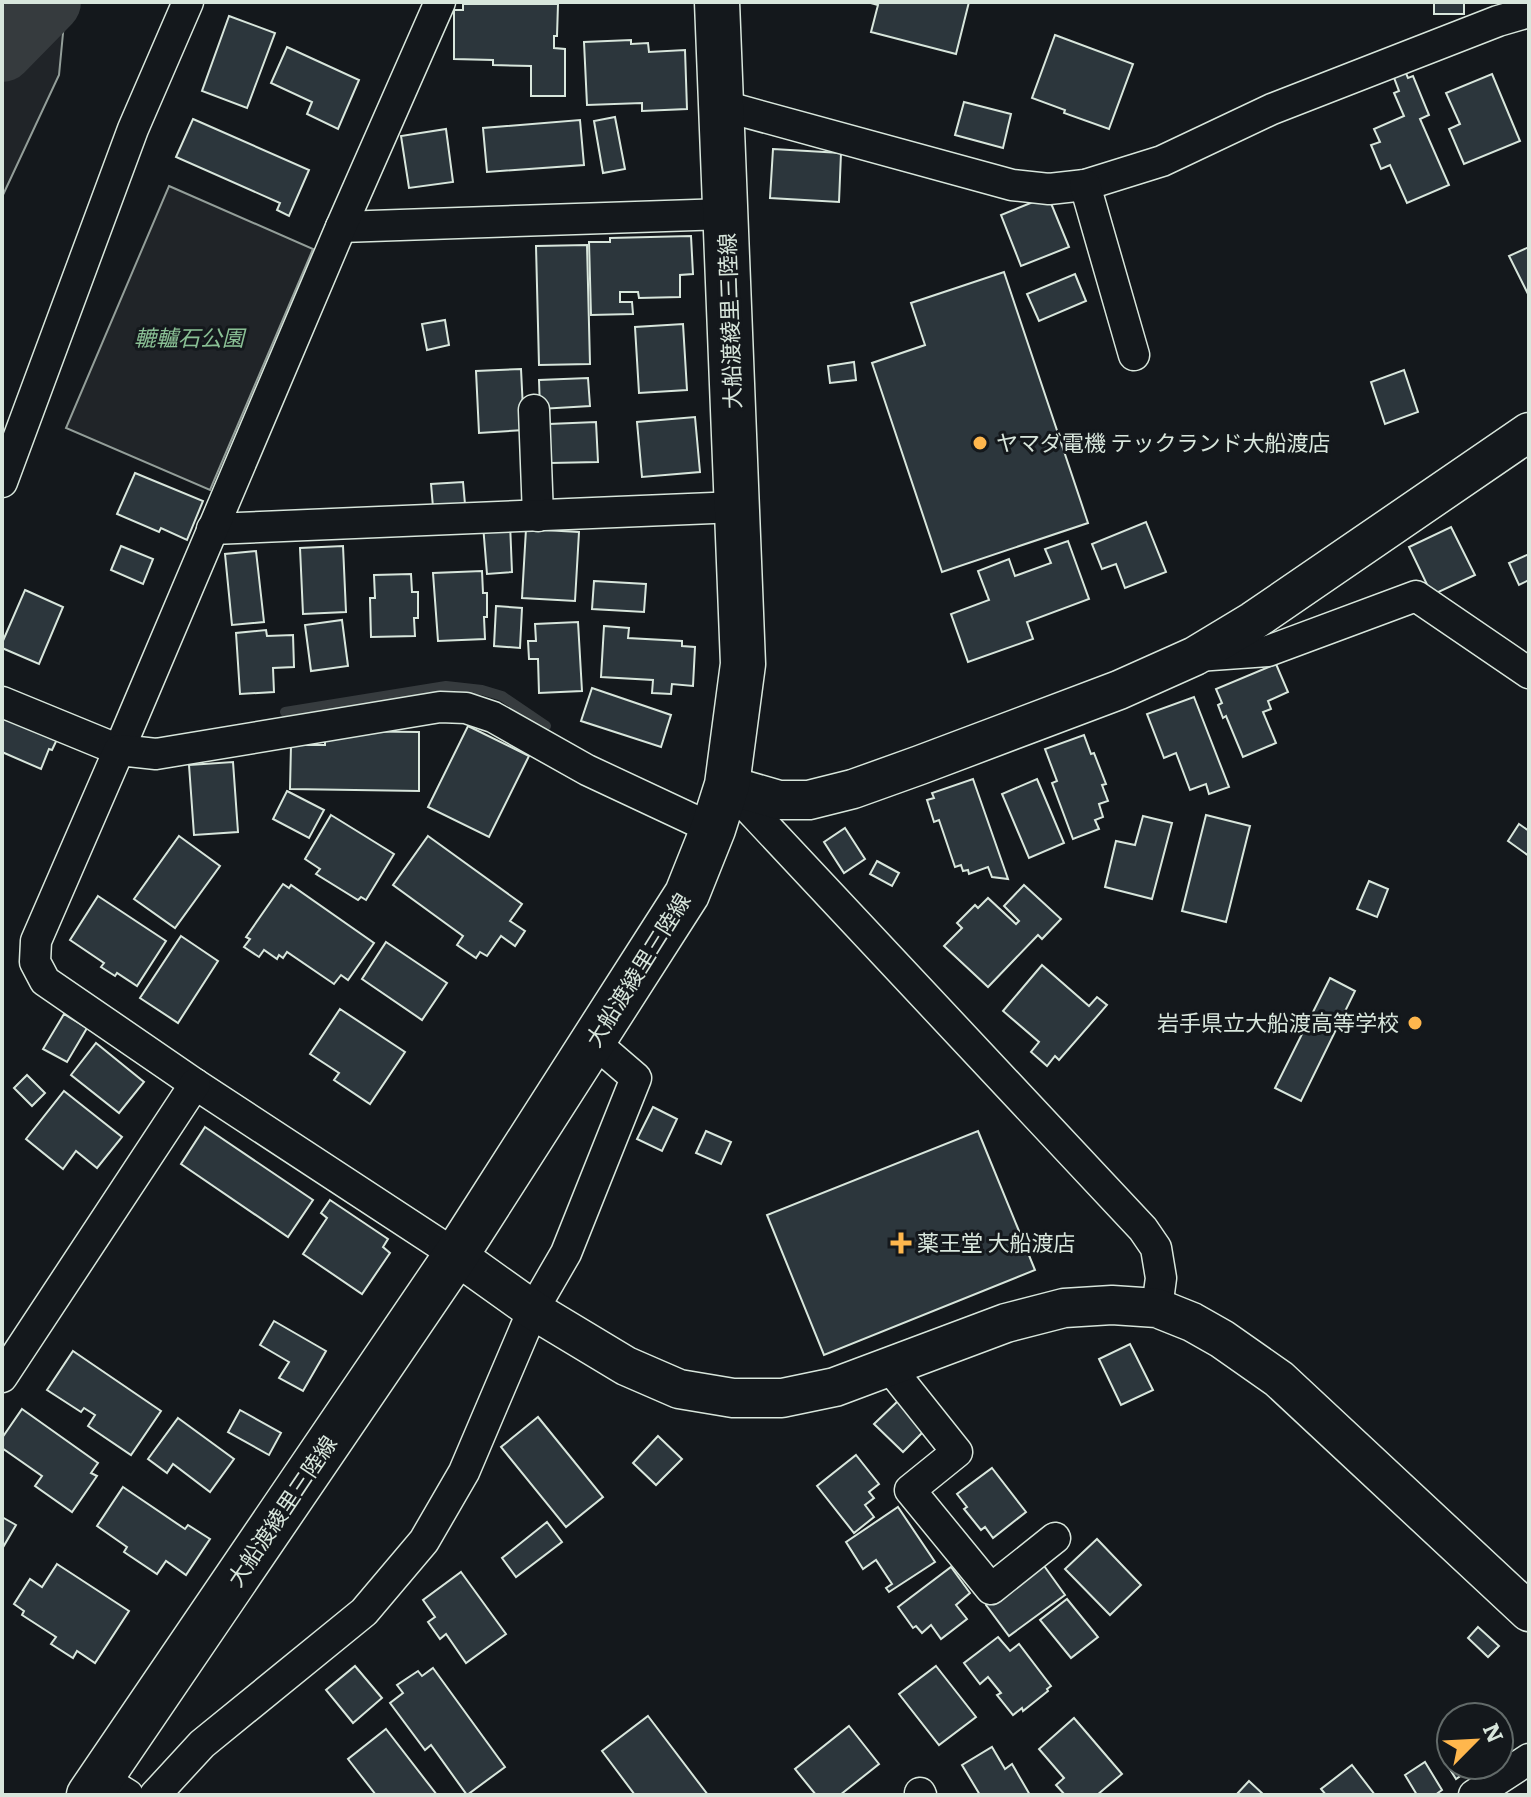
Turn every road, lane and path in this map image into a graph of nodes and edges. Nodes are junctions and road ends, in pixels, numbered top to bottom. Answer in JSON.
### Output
{"nodes":[{"id":1,"x":188,"y":2,"type":"edge"},
{"id":2,"x":440,"y":2,"type":"edge"},
{"id":3,"x":717,"y":2,"type":"edge"},
{"id":4,"x":1529,"y":12,"type":"edge"},
{"id":5,"x":720,"y":105,"type":"junction"},
{"id":6,"x":1085,"y":185,"type":"junction"},
{"id":7,"x":725,"y":214,"type":"junction"},
{"id":8,"x":341,"y":227,"type":"junction"},
{"id":9,"x":1134,"y":355,"type":"dead end"},
{"id":10,"x":534,"y":410,"type":"dead end"},
{"id":11,"x":1529,"y":432,"type":"edge"},
{"id":12,"x":2,"y":482,"type":"edge"},
{"id":13,"x":737,"y":507,"type":"junction"},
{"id":14,"x":538,"y":516,"type":"junction"},
{"id":15,"x":212,"y":529,"type":"junction"},
{"id":16,"x":1195,"y":656,"type":"junction"},
{"id":17,"x":1529,"y":673,"type":"edge"},
{"id":18,"x":2,"y":702,"type":"edge"},
{"id":19,"x":119,"y":750,"type":"junction"},
{"id":20,"x":727,"y":785,"type":"junction"},
{"id":21,"x":713,"y":829,"type":"junction"},
{"id":22,"x":593,"y":1041,"type":"junction"},
{"id":23,"x":195,"y":1084,"type":"junction"},
{"id":24,"x":456,"y":1255,"type":"junction"},
{"id":25,"x":1157,"y":1308,"type":"junction"},
{"id":26,"x":533,"y":1310,"type":"junction"},
{"id":27,"x":890,"y":1368,"type":"junction"},
{"id":28,"x":2,"y":1377,"type":"edge"},
{"id":29,"x":1055,"y":1538,"type":"dead end"},
{"id":30,"x":1529,"y":1612,"type":"edge"},
{"id":31,"x":1529,"y":1759,"type":"edge"},
{"id":32,"x":106,"y":1789,"type":"edge"},
{"id":33,"x":155,"y":1795,"type":"edge"},
{"id":34,"x":1474,"y":1795,"type":"edge"}],
"edges":[{"from":1,"to":12,"type":"street"},
{"from":2,"to":8,"type":"street"},
{"from":3,"to":5,"type":"main road","name":"大船渡綾里三陸線"},
{"from":4,"to":6,"type":"street"},
{"from":5,"to":6,"type":"street"},
{"from":5,"to":7,"type":"main road","name":"大船渡綾里三陸線"},
{"from":6,"to":9,"type":"street"},
{"from":7,"to":8,"type":"street"},
{"from":7,"to":13,"type":"main road","name":"大船渡綾里三陸線"},
{"from":8,"to":15,"type":"street"},
{"from":10,"to":14,"type":"street"},
{"from":11,"to":16,"type":"street"},
{"from":13,"to":14,"type":"street"},
{"from":13,"to":20,"type":"main road","name":"大船渡綾里三陸線"},
{"from":14,"to":15,"type":"street"},
{"from":15,"to":19,"type":"street"},
{"from":16,"to":17,"type":"street"},
{"from":16,"to":20,"type":"street"},
{"from":18,"to":19,"type":"street"},
{"from":19,"to":21,"type":"street"},
{"from":19,"to":23,"type":"street"},
{"from":20,"to":21,"type":"main road","name":"大船渡綾里三陸線"},
{"from":20,"to":25,"type":"street"},
{"from":21,"to":22,"type":"main road","name":"大船渡綾里三陸線"},
{"from":22,"to":24,"type":"main road","name":"大船渡綾里三陸線"},
{"from":22,"to":26,"type":"street"},
{"from":23,"to":24,"type":"street"},
{"from":23,"to":28,"type":"street"},
{"from":24,"to":26,"type":"street"},
{"from":24,"to":32,"type":"main road","name":"大船渡綾里三陸線"},
{"from":25,"to":27,"type":"street"},
{"from":25,"to":30,"type":"street"},
{"from":26,"to":27,"type":"street"},
{"from":26,"to":33,"type":"street"},
{"from":27,"to":29,"type":"street"},
{"from":31,"to":34,"type":"street"}]}
